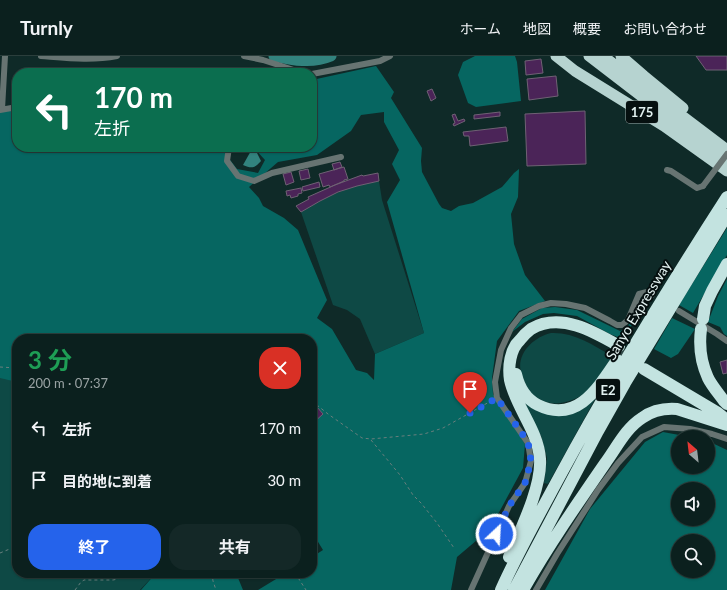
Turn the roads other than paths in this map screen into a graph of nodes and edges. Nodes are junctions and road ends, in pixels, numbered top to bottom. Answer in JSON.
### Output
{"nodes":[{"id":1,"x":5,"y":56,"type":"edge"},
{"id":2,"x":41,"y":56,"type":"edge"},
{"id":3,"x":117,"y":56,"type":"edge"},
{"id":4,"x":244,"y":56,"type":"edge"},
{"id":5,"x":390,"y":56,"type":"edge"},
{"id":6,"x":556,"y":56,"type":"edge"},
{"id":7,"x":588,"y":56,"type":"edge"},
{"id":8,"x":603,"y":56,"type":"edge"},
{"id":9,"x":621,"y":56,"type":"edge"},
{"id":10,"x":288,"y":68,"type":"edge"},
{"id":11,"x":317,"y":73,"type":"edge"},
{"id":12,"x":12,"y":108,"type":"edge"},
{"id":13,"x":1,"y":109,"type":"edge"},
{"id":14,"x":727,"y":144,"type":"edge"},
{"id":15,"x":727,"y":150,"type":"edge"},
{"id":16,"x":228,"y":152,"type":"edge"},
{"id":17,"x":727,"y":154,"type":"edge"},
{"id":18,"x":341,"y":157,"type":"dead end"},
{"id":19,"x":727,"y":162,"type":"edge"},
{"id":20,"x":667,"y":170,"type":"dead end"},
{"id":21,"x":727,"y":171,"type":"edge"},
{"id":22,"x":727,"y":197,"type":"edge"},
{"id":23,"x":727,"y":215,"type":"edge"},
{"id":24,"x":727,"y":264,"type":"edge"},
{"id":25,"x":652,"y":295,"type":"dead end"},
{"id":26,"x":679,"y":311,"type":"dead end"},
{"id":27,"x":651,"y":316,"type":"junction"},
{"id":28,"x":727,"y":341,"type":"edge"},
{"id":29,"x":727,"y":404,"type":"edge"},
{"id":30,"x":727,"y":410,"type":"edge"},
{"id":31,"x":727,"y":420,"type":"edge"},
{"id":32,"x":727,"y":424,"type":"edge"},
{"id":33,"x":727,"y":439,"type":"edge"},
{"id":34,"x":471,"y":590,"type":"edge"},
{"id":35,"x":496,"y":590,"type":"edge"},
{"id":36,"x":501,"y":590,"type":"edge"},
{"id":37,"x":514,"y":590,"type":"edge"},
{"id":38,"x":523,"y":590,"type":"edge"},
{"id":39,"x":536,"y":590,"type":"edge"}],
"edges":[{"from":1,"to":13,"type":"street"},
{"from":2,"to":3,"type":"street"},
{"from":4,"to":10,"type":"street"},
{"from":5,"to":11,"type":"street"},
{"from":6,"to":21,"type":"highway","number":"175"},
{"from":7,"to":19,"type":"highway","number":"175"},
{"from":8,"to":15,"type":"highway","number":"175"},
{"from":9,"to":14,"type":"highway","number":"175"},
{"from":12,"to":13,"type":"street"},
{"from":16,"to":18,"type":"street"},
{"from":17,"to":20,"type":"street","bridge":true},
{"from":22,"to":27,"type":"highway","name":"Sanyo Expressway","number":"E2"},
{"from":23,"to":37,"type":"highway","name":"Sanyo Expressway","number":"E2"},
{"from":24,"to":29,"type":"highway"},
{"from":25,"to":34,"type":"street"},
{"from":26,"to":28,"type":"street"},
{"from":27,"to":35,"type":"highway"},
{"from":27,"to":36,"type":"highway","name":"Sanyo Expressway","number":"E2"},
{"from":30,"to":31,"type":"highway"},
{"from":32,"to":38,"type":"highway"},
{"from":33,"to":39,"type":"street"}]}
